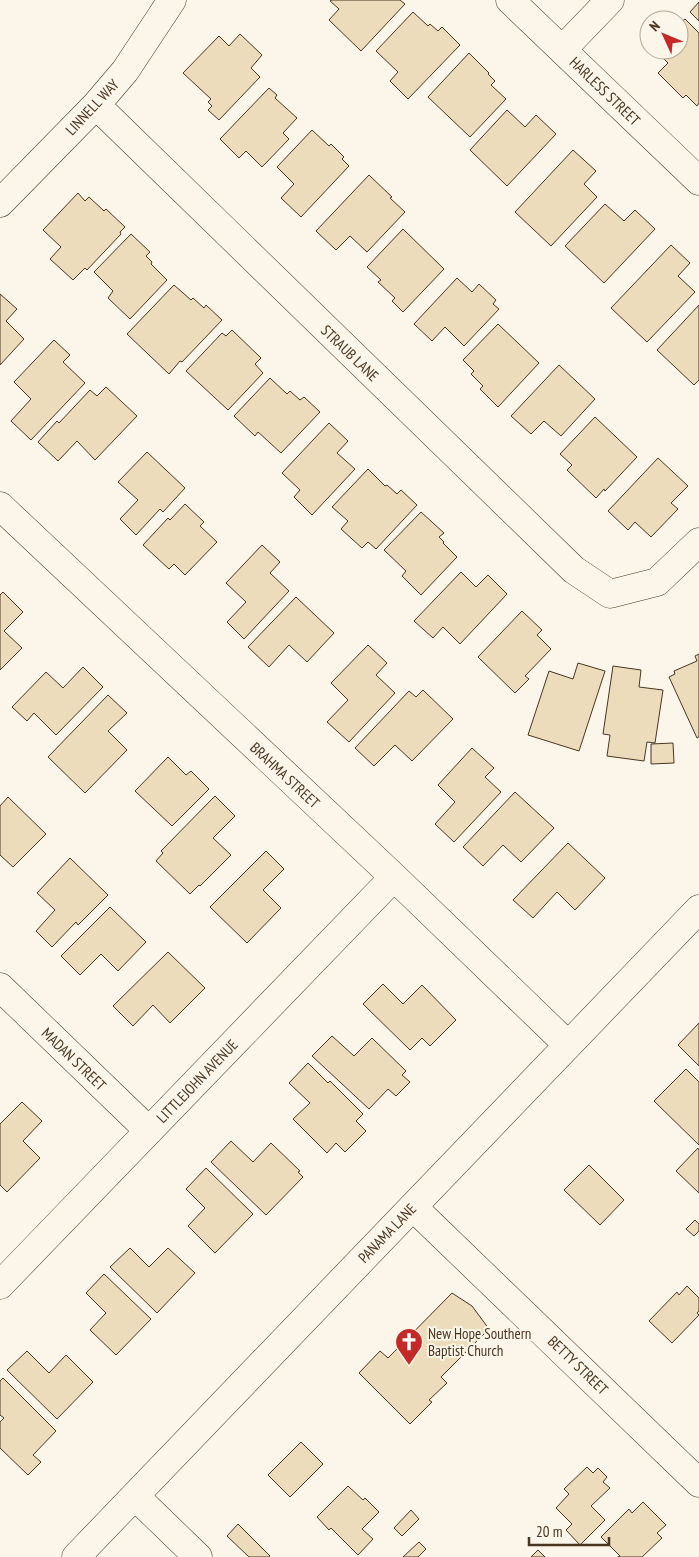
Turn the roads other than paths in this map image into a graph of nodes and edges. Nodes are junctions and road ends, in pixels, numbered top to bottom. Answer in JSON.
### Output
{"nodes":[{"id":1,"x":172,"y":0,"type":"edge"},
{"id":2,"x":510,"y":0,"type":"edge"},
{"id":3,"x":610,"y":0,"type":"edge"},
{"id":4,"x":562,"y":50,"type":"junction"},
{"id":5,"x":96,"y":105,"type":"junction"},
{"id":6,"x":699,"y":182,"type":"edge"},
{"id":7,"x":0,"y":203,"type":"edge"},
{"id":8,"x":0,"y":506,"type":"edge"},
{"id":9,"x":699,"y":542,"type":"edge"},
{"id":10,"x":394,"y":877,"type":"junction"},
{"id":11,"x":697,"y":917,"type":"edge"},
{"id":12,"x":0,"y":987,"type":"edge"},
{"id":13,"x":568,"y":1045,"type":"junction"},
{"id":14,"x":149,"y":1131,"type":"junction"},
{"id":15,"x":413,"y":1207,"type":"junction"},
{"id":16,"x":0,"y":1285,"type":"edge"},
{"id":17,"x":699,"y":1483,"type":"edge"},
{"id":18,"x":135,"y":1496,"type":"junction"},
{"id":19,"x":76,"y":1557,"type":"edge"},
{"id":20,"x":198,"y":1557,"type":"edge"}],
"edges":[{"from":1,"to":5,"type":"street","name":"LINNELL WAY"},
{"from":2,"to":4,"type":"street","name":"HARLESS STREET"},
{"from":3,"to":4,"type":"street"},
{"from":4,"to":6,"type":"street","name":"HARLESS STREET"},
{"from":5,"to":7,"type":"street","name":"LINNELL WAY"},
{"from":5,"to":9,"type":"street","name":"STRAUB LANE"},
{"from":8,"to":10,"type":"street","name":"BRAHMA STREET"},
{"from":10,"to":13,"type":"street","name":"BRAHMA STREET"},
{"from":10,"to":14,"type":"street","name":"LITTLEJOHN AVENUE"},
{"from":11,"to":13,"type":"street","name":"PANAMA LANE"},
{"from":12,"to":14,"type":"street","name":"MADAN STREET"},
{"from":13,"to":15,"type":"street","name":"PANAMA LANE"},
{"from":14,"to":16,"type":"street","name":"LITTLEJOHN AVENUE"},
{"from":15,"to":17,"type":"street","name":"BETTY STREET"},
{"from":15,"to":18,"type":"street","name":"PANAMA LANE"},
{"from":18,"to":19,"type":"street","name":"PANAMA LANE"},
{"from":18,"to":20,"type":"street"}]}
